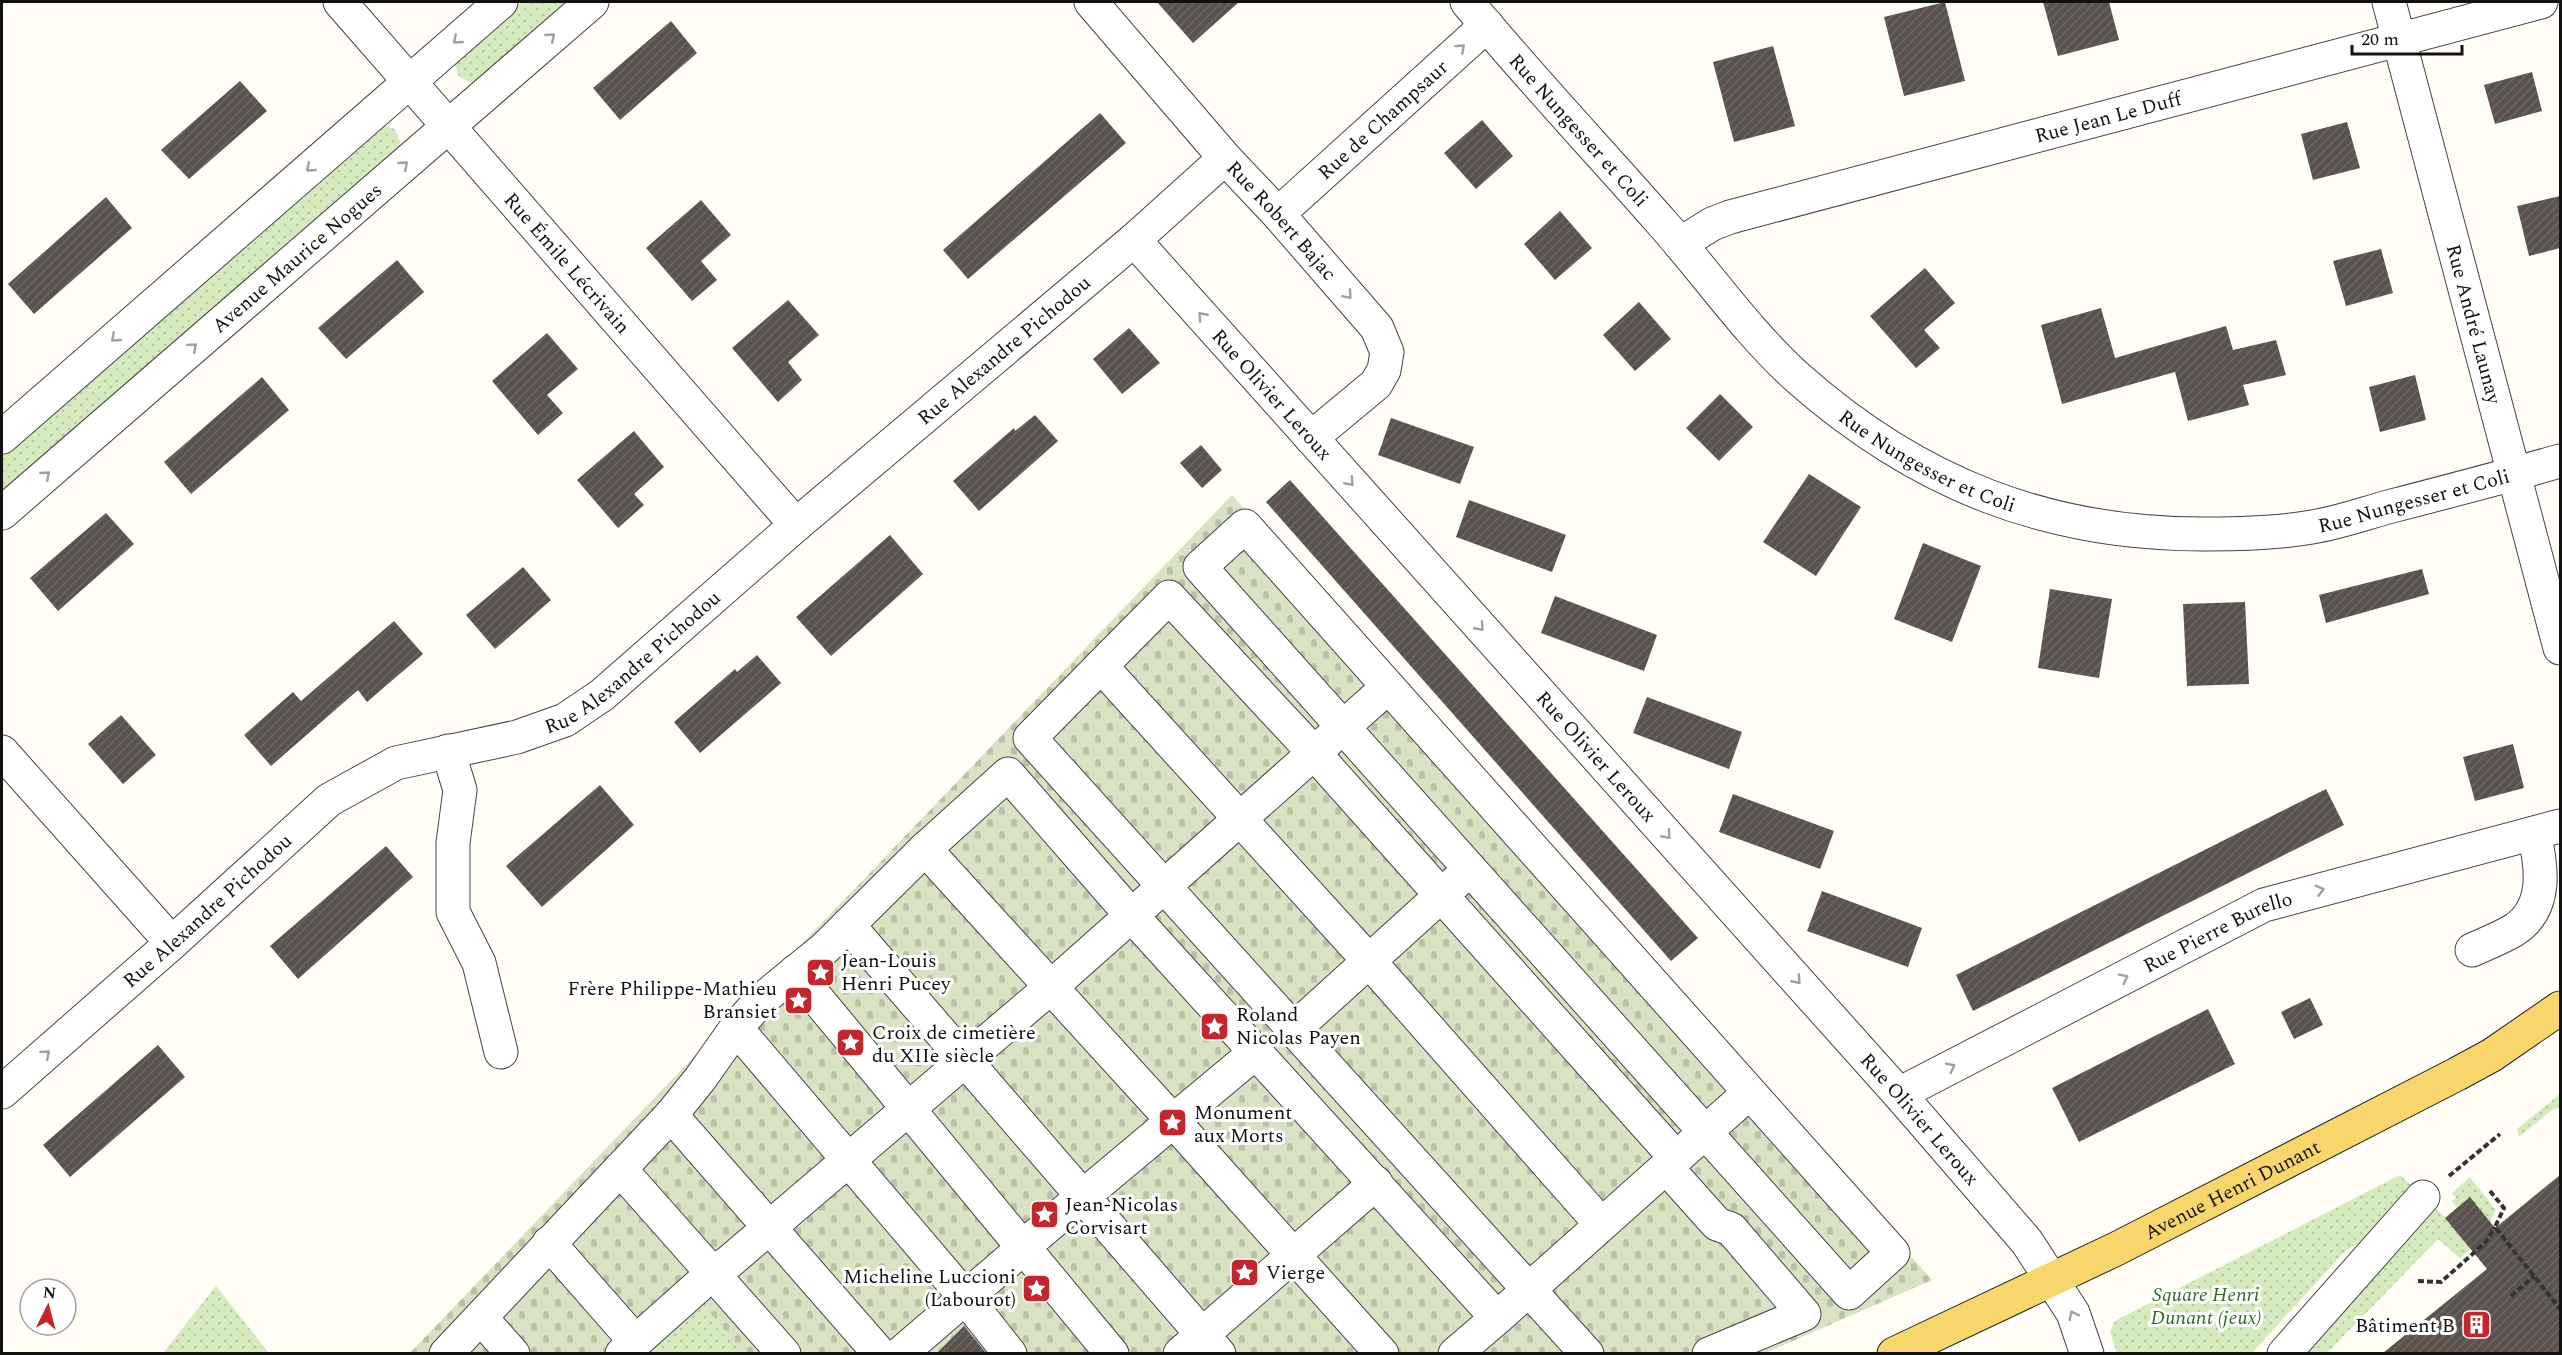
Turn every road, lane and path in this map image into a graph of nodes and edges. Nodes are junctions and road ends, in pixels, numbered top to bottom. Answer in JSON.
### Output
{"nodes":[{"id":1,"x":340,"y":2,"type":"edge"},
{"id":2,"x":501,"y":2,"type":"edge"},
{"id":3,"x":592,"y":2,"type":"edge"},
{"id":4,"x":1091,"y":2,"type":"edge"},
{"id":5,"x":2389,"y":2,"type":"edge"},
{"id":6,"x":2541,"y":2,"type":"edge"},
{"id":7,"x":1477,"y":13,"type":"edge"},
{"id":8,"x":2399,"y":39,"type":"junction"},
{"id":9,"x":408,"y":82,"type":"junction"},
{"id":10,"x":449,"y":126,"type":"junction"},
{"id":11,"x":1225,"y":158,"type":"junction"},
{"id":12,"x":1278,"y":214,"type":"junction"},
{"id":13,"x":1134,"y":240,"type":"junction"},
{"id":14,"x":1680,"y":244,"type":"junction"},
{"id":15,"x":2,"y":437,"type":"edge"},
{"id":16,"x":1311,"y":438,"type":"junction"},
{"id":17,"x":2560,"y":461,"type":"edge"},
{"id":18,"x":2513,"y":474,"type":"junction"},
{"id":19,"x":2,"y":513,"type":"edge"},
{"id":20,"x":796,"y":525,"type":"junction"},
{"id":21,"x":2560,"y":648,"type":"edge"},
{"id":22,"x":1101,"y":666,"type":"junction"},
{"id":23,"x":1388,"y":687,"type":"junction"},
{"id":24,"x":1344,"y":728,"type":"junction"},
{"id":25,"x":448,"y":751,"type":"junction"},
{"id":26,"x":2,"y":752,"type":"edge"},
{"id":27,"x":1315,"y":754,"type":"junction"},
{"id":28,"x":1241,"y":820,"type":"junction"},
{"id":29,"x":2547,"y":829,"type":"edge"},
{"id":30,"x":925,"y":849,"type":"junction"},
{"id":31,"x":1470,"y":869,"type":"junction"},
{"id":32,"x":1166,"y":886,"type":"junction"},
{"id":33,"x":1441,"y":896,"type":"junction"},
{"id":34,"x":1132,"y":916,"type":"junction"},
{"id":35,"x":848,"y":925,"type":"junction"},
{"id":36,"x":172,"y":943,"type":"junction"},
{"id":37,"x":2472,"y":950,"type":"dead end"},
{"id":38,"x":1369,"y":961,"type":"junction"},
{"id":39,"x":795,"y":972,"type":"junction"},
{"id":40,"x":1051,"y":987,"type":"junction"},
{"id":41,"x":2560,"y":1008,"type":"edge"},
{"id":42,"x":736,"y":1028,"type":"junction"},
{"id":43,"x":1293,"y":1030,"type":"junction"},
{"id":44,"x":501,"y":1052,"type":"dead end"},
{"id":45,"x":1256,"y":1052,"type":"junction"},
{"id":46,"x":965,"y":1061,"type":"junction"},
{"id":47,"x":2,"y":1092,"type":"edge"},
{"id":48,"x":1749,"y":1092,"type":"junction"},
{"id":49,"x":1899,"y":1094,"type":"junction"},
{"id":50,"x":908,"y":1109,"type":"junction"},
{"id":51,"x":671,"y":1114,"type":"junction"},
{"id":52,"x":1173,"y":1122,"type":"junction"},
{"id":53,"x":1706,"y":1132,"type":"junction"},
{"id":54,"x":2500,"y":1134,"type":"dead end"},
{"id":55,"x":849,"y":1160,"type":"junction"},
{"id":56,"x":1671,"y":1163,"type":"junction"},
{"id":57,"x":620,"y":1168,"type":"junction"},
{"id":58,"x":1376,"y":1183,"type":"junction"},
{"id":59,"x":2490,"y":1191,"type":"dead end"},
{"id":60,"x":2423,"y":1197,"type":"joint"},
{"id":61,"x":1083,"y":1198,"type":"junction"},
{"id":62,"x":1600,"y":1224,"type":"junction"},
{"id":63,"x":771,"y":1226,"type":"junction"},
{"id":64,"x":2495,"y":1227,"type":"junction"},
{"id":65,"x":549,"y":1242,"type":"junction"},
{"id":66,"x":1023,"y":1247,"type":"junction"},
{"id":67,"x":1293,"y":1254,"type":"junction"},
{"id":68,"x":714,"y":1272,"type":"junction"},
{"id":69,"x":2534,"y":1276,"type":"junction"},
{"id":70,"x":2052,"y":1279,"type":"junction"},
{"id":71,"x":2418,"y":1281,"type":"dead end"},
{"id":72,"x":1529,"y":1289,"type":"junction"},
{"id":73,"x":2511,"y":1296,"type":"dead end"},
{"id":74,"x":965,"y":1297,"type":"junction"},
{"id":75,"x":2560,"y":1309,"type":"edge"},
{"id":76,"x":481,"y":1318,"type":"junction"},
{"id":77,"x":1497,"y":1318,"type":"junction"},
{"id":78,"x":629,"y":1347,"type":"edge"},
{"id":79,"x":1200,"y":1347,"type":"edge"},
{"id":80,"x":446,"y":1353,"type":"edge"},
{"id":81,"x":513,"y":1353,"type":"edge"},
{"id":82,"x":784,"y":1353,"type":"edge"},
{"id":83,"x":880,"y":1353,"type":"edge"},
{"id":84,"x":900,"y":1353,"type":"edge"},
{"id":85,"x":1010,"y":1353,"type":"edge"},
{"id":86,"x":1112,"y":1353,"type":"edge"},
{"id":87,"x":1382,"y":1353,"type":"edge"},
{"id":88,"x":1455,"y":1353,"type":"edge"},
{"id":89,"x":1587,"y":1353,"type":"edge"},
{"id":90,"x":1709,"y":1353,"type":"edge"},
{"id":91,"x":1894,"y":1353,"type":"edge"},
{"id":92,"x":2087,"y":1353,"type":"edge"},
{"id":93,"x":2284,"y":1353,"type":"edge"}],
"edges":[{"from":1,"to":9,"type":"street","name":"Rue Émile Lécrivain"},
{"from":2,"to":9,"type":"street","one_way":true},
{"from":10,"to":3,"type":"street","name":"Avenue Maurice Nogues","one_way":true},
{"from":4,"to":11,"type":"street","name":"Rue Robert Bajac"},
{"from":5,"to":8,"type":"street","name":"Rue André Launay"},
{"from":6,"to":8,"type":"street","name":"Rue Jean Le Duff"},
{"from":12,"to":7,"type":"street","name":"Rue de Champsaur","one_way":true},
{"from":7,"to":14,"type":"street","name":"Rue Nungesser et Coli"},
{"from":8,"to":14,"type":"street","name":"Rue Jean Le Duff"},
{"from":8,"to":18,"type":"street","name":"Rue André Launay"},
{"from":9,"to":10,"type":"street","name":"Rue Émile Lécrivain"},
{"from":9,"to":15,"type":"street","one_way":true},
{"from":19,"to":10,"type":"street","name":"Avenue Maurice Nogues","one_way":true},
{"from":10,"to":20,"type":"street","name":"Rue Émile Lécrivain"},
{"from":11,"to":12,"type":"street","name":"Rue Robert Bajac"},
{"from":11,"to":13,"type":"street","name":"Rue Alexandre Pichodou"},
{"from":12,"to":16,"type":"street","name":"Rue Robert Bajac","one_way":true},
{"from":16,"to":13,"type":"street","name":"Rue Olivier Leroux","one_way":true},
{"from":13,"to":20,"type":"street","name":"Rue Alexandre Pichodou"},
{"from":14,"to":18,"type":"street","name":"Rue Nungesser et Coli"},
{"from":16,"to":49,"type":"street","name":"Rue Olivier Leroux","one_way":true},
{"from":17,"to":18,"type":"street","name":"Rue Nungesser et Coli"},
{"from":18,"to":21,"type":"street","name":"Rue André Launay"},
{"from":20,"to":25,"type":"street","name":"Rue Alexandre Pichodou"},
{"from":22,"to":27,"type":"street"},
{"from":22,"to":28,"type":"street"},
{"from":22,"to":32,"type":"street"},
{"from":23,"to":24,"type":"street"},
{"from":23,"to":24,"type":"street"},
{"from":23,"to":48,"type":"street"},
{"from":24,"to":27,"type":"street"},
{"from":24,"to":31,"type":"street"},
{"from":25,"to":36,"type":"street","name":"Rue Alexandre Pichodou"},
{"from":25,"to":44,"type":"street"},
{"from":26,"to":36,"type":"street"},
{"from":27,"to":28,"type":"street"},
{"from":27,"to":33,"type":"street"},
{"from":28,"to":32,"type":"street"},
{"from":28,"to":38,"type":"street"},
{"from":29,"to":37,"type":"street"},
{"from":49,"to":29,"type":"street","name":"Rue Pierre Burello","one_way":true},
{"from":30,"to":34,"type":"street"},
{"from":30,"to":35,"type":"street"},
{"from":30,"to":40,"type":"street"},
{"from":31,"to":33,"type":"street"},
{"from":31,"to":53,"type":"street"},
{"from":32,"to":34,"type":"street"},
{"from":32,"to":43,"type":"street"},
{"from":33,"to":38,"type":"street"},
{"from":33,"to":56,"type":"street"},
{"from":34,"to":40,"type":"street"},
{"from":34,"to":45,"type":"street"},
{"from":35,"to":39,"type":"street"},
{"from":35,"to":46,"type":"street"},
{"from":47,"to":36,"type":"street","name":"Rue Alexandre Pichodou","one_way":true},
{"from":38,"to":43,"type":"street"},
{"from":38,"to":62,"type":"street"},
{"from":39,"to":42,"type":"street"},
{"from":39,"to":50,"type":"street"},
{"from":40,"to":46,"type":"street"},
{"from":40,"to":52,"type":"street"},
{"from":41,"to":70,"type":"main road","name":"Avenue Henri Dunant"},
{"from":42,"to":51,"type":"street"},
{"from":42,"to":55,"type":"street"},
{"from":43,"to":72,"type":"street"},
{"from":45,"to":52,"type":"street"},
{"from":45,"to":58,"type":"street"},
{"from":46,"to":50,"type":"street"},
{"from":46,"to":61,"type":"street"},
{"from":48,"to":53,"type":"street"},
{"from":48,"to":53,"type":"street"},
{"from":49,"to":70,"type":"street","name":"Rue Olivier Leroux"},
{"from":50,"to":55,"type":"street"},
{"from":50,"to":66,"type":"street"},
{"from":51,"to":57,"type":"street"},
{"from":51,"to":63,"type":"street"},
{"from":52,"to":61,"type":"street"},
{"from":52,"to":67,"type":"street"},
{"from":53,"to":56,"type":"street"},
{"from":54,"to":60,"type":"path"},
{"from":55,"to":63,"type":"street"},
{"from":55,"to":74,"type":"street"},
{"from":56,"to":62,"type":"street"},
{"from":56,"to":90,"type":"street"},
{"from":57,"to":65,"type":"street"},
{"from":57,"to":68,"type":"street"},
{"from":58,"to":67,"type":"street"},
{"from":58,"to":77,"type":"street"},
{"from":59,"to":64,"type":"path"},
{"from":60,"to":93,"type":"street"},
{"from":61,"to":66,"type":"street"},
{"from":61,"to":79,"type":"street"},
{"from":62,"to":72,"type":"street"},
{"from":63,"to":68,"type":"street"},
{"from":63,"to":83,"type":"street"},
{"from":64,"to":69,"type":"path"},
{"from":64,"to":71,"type":"path"},
{"from":65,"to":76,"type":"street"},
{"from":65,"to":78,"type":"street"},
{"from":66,"to":74,"type":"street"},
{"from":66,"to":86,"type":"street"},
{"from":67,"to":79,"type":"street"},
{"from":67,"to":87,"type":"street"},
{"from":68,"to":78,"type":"street"},
{"from":68,"to":82,"type":"street"},
{"from":69,"to":73,"type":"path"},
{"from":69,"to":75,"type":"path"},
{"from":70,"to":91,"type":"main road","name":"Avenue Henri Dunant"},
{"from":92,"to":70,"type":"street","name":"Rue Olivier Leroux","one_way":true},
{"from":72,"to":77,"type":"street"},
{"from":72,"to":89,"type":"street"},
{"from":74,"to":84,"type":"street"},
{"from":74,"to":85,"type":"street"},
{"from":76,"to":80,"type":"street"},
{"from":76,"to":81,"type":"street"},
{"from":77,"to":88,"type":"street"}]}
